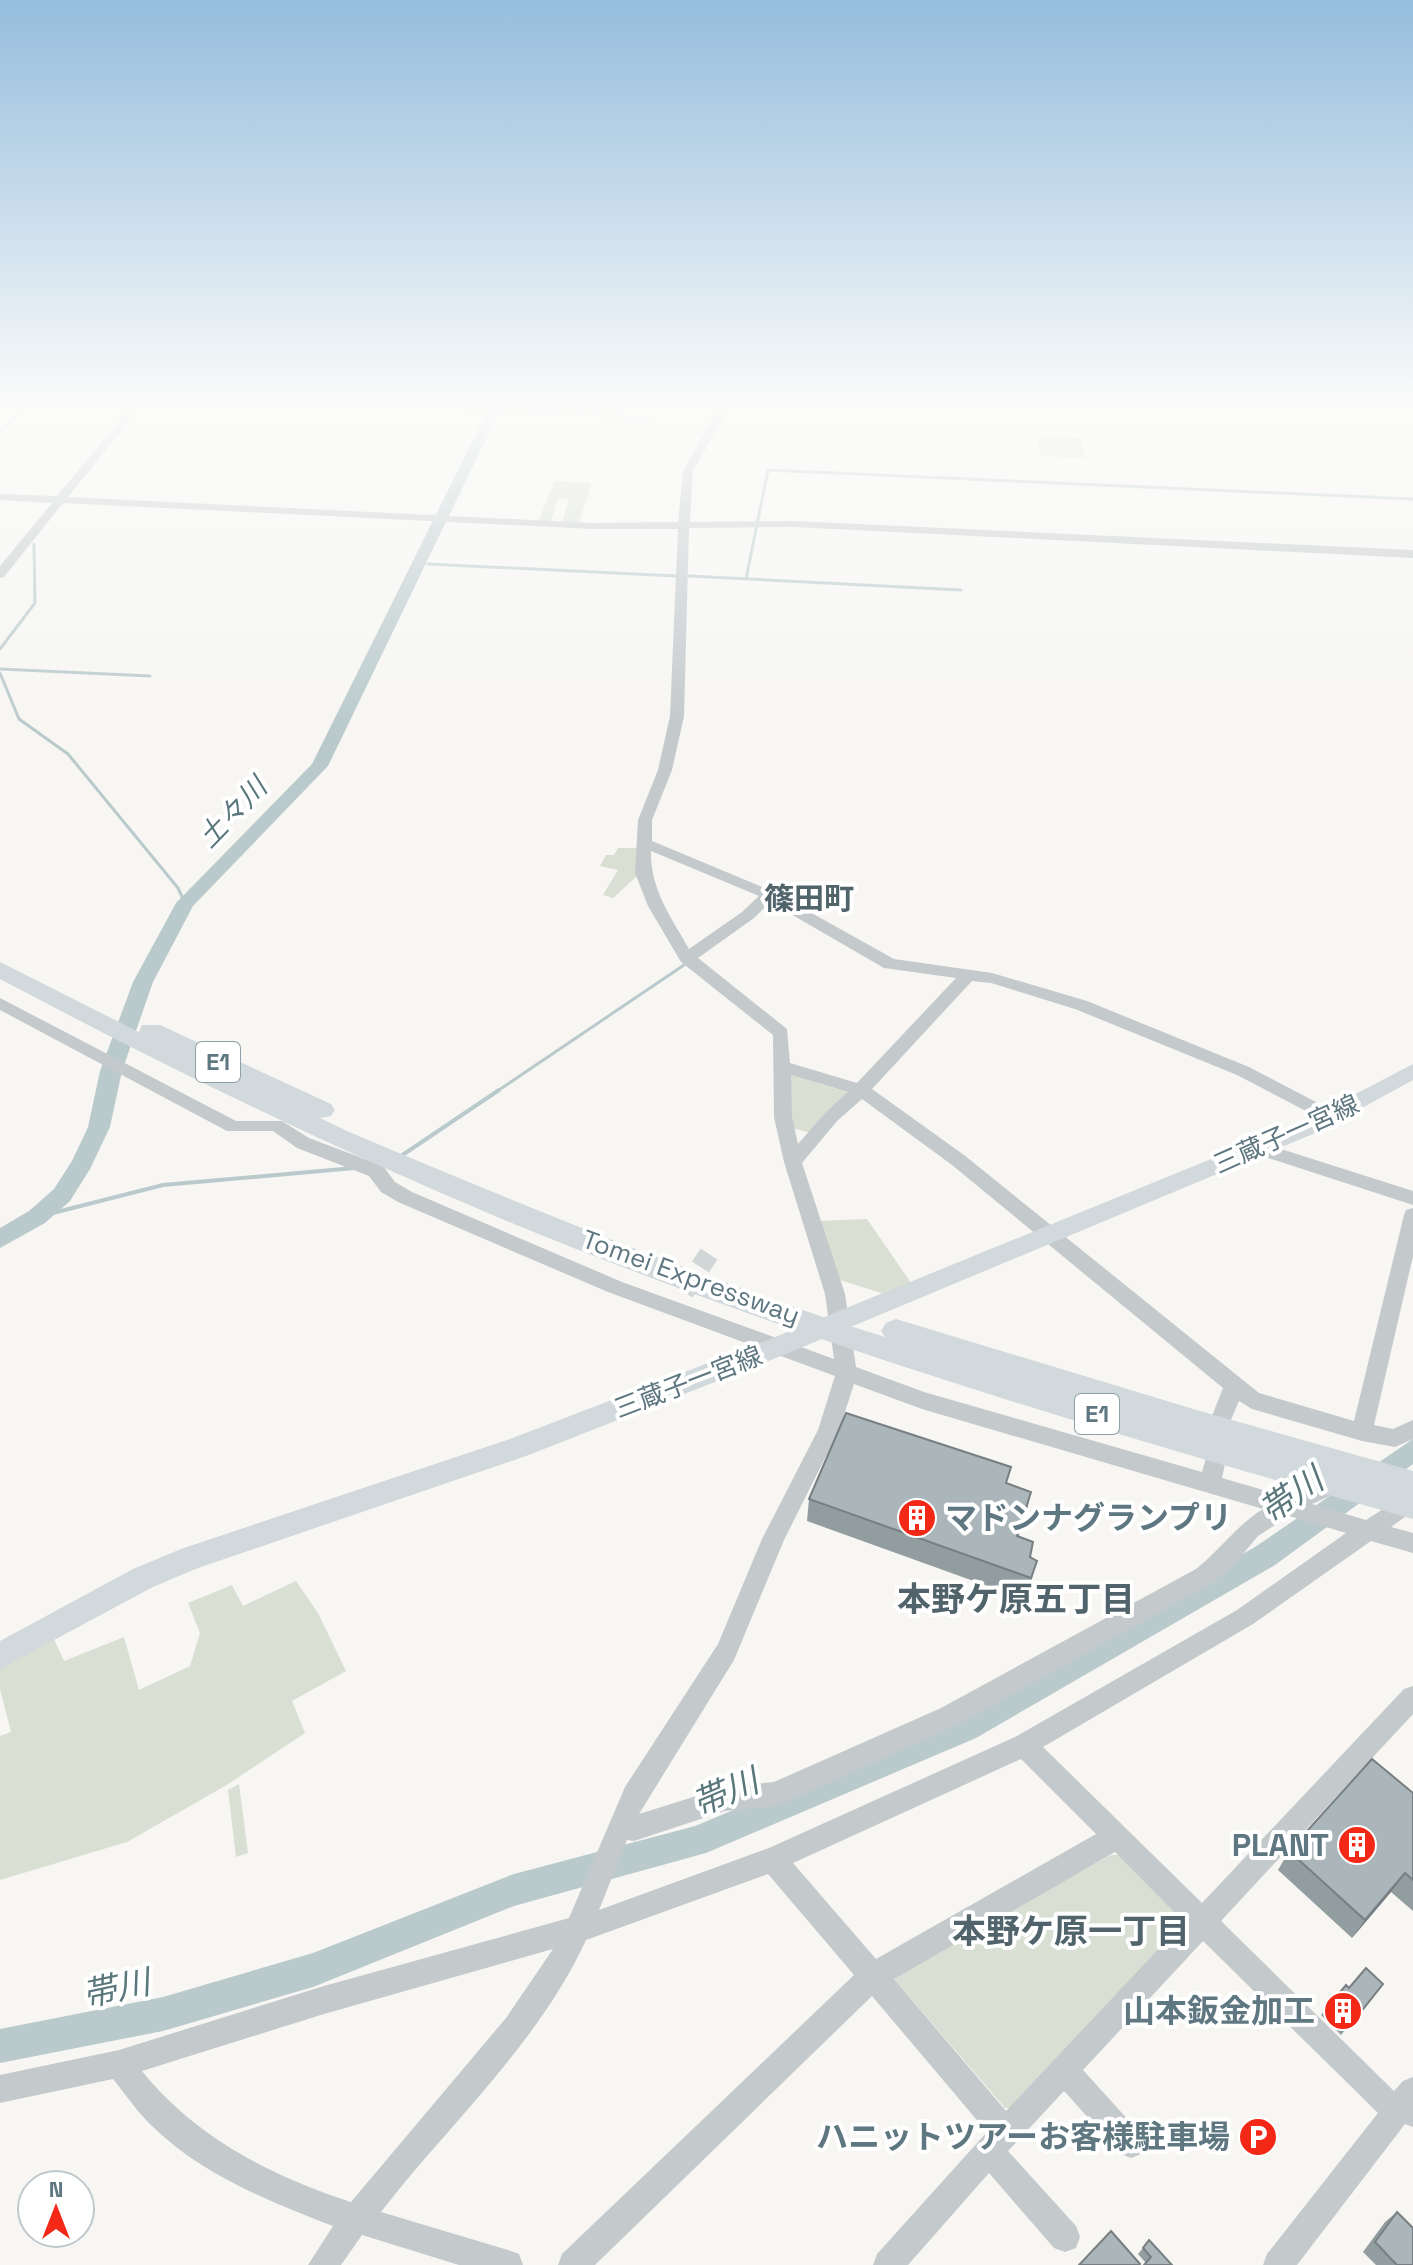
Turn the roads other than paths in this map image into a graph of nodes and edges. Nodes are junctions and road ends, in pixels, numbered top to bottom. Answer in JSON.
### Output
{"nodes":[{"id":1,"x":47,"y":514,"type":"edge"},
{"id":2,"x":355,"y":514,"type":"edge"},
{"id":3,"x":685,"y":514,"type":"edge"},
{"id":4,"x":684,"y":525,"type":"junction"},
{"id":5,"x":1413,"y":554,"type":"edge"},
{"id":6,"x":0,"y":574,"type":"edge"},
{"id":7,"x":642,"y":842,"type":"junction"},
{"id":8,"x":769,"y":895,"type":"junction"},
{"id":9,"x":0,"y":950,"type":"edge"},
{"id":10,"x":687,"y":958,"type":"junction"},
{"id":11,"x":0,"y":969,"type":"edge"},
{"id":12,"x":969,"y":974,"type":"junction"},
{"id":13,"x":0,"y":1003,"type":"edge"},
{"id":14,"x":127,"y":1028,"type":"junction"},
{"id":15,"x":783,"y":1067,"type":"junction"},
{"id":16,"x":1413,"y":1071,"type":"edge"},
{"id":17,"x":861,"y":1090,"type":"junction"},
{"id":18,"x":1331,"y":1117,"type":"junction"},
{"id":19,"x":1259,"y":1148,"type":"junction"},
{"id":20,"x":793,"y":1162,"type":"junction"},
{"id":21,"x":1413,"y":1198,"type":"edge"},
{"id":22,"x":1413,"y":1215,"type":"edge"},
{"id":23,"x":1050,"y":1234,"type":"junction"},
{"id":24,"x":821,"y":1315,"type":"junction"},
{"id":25,"x":777,"y":1347,"type":"junction"},
{"id":26,"x":846,"y":1372,"type":"junction"},
{"id":27,"x":1234,"y":1385,"type":"junction"},
{"id":28,"x":1223,"y":1416,"type":"dead end"},
{"id":29,"x":1413,"y":1429,"type":"edge"},
{"id":30,"x":1362,"y":1432,"type":"junction"},
{"id":31,"x":1338,"y":1474,"type":"junction"},
{"id":32,"x":1413,"y":1484,"type":"edge"},
{"id":33,"x":1413,"y":1503,"type":"edge"},
{"id":34,"x":1289,"y":1508,"type":"junction"},
{"id":35,"x":1364,"y":1530,"type":"junction"},
{"id":36,"x":1413,"y":1543,"type":"edge"},
{"id":37,"x":0,"y":1656,"type":"edge"},
{"id":38,"x":1413,"y":1697,"type":"edge"},
{"id":39,"x":1024,"y":1745,"type":"junction"},
{"id":40,"x":615,"y":1837,"type":"junction"},
{"id":41,"x":1115,"y":1838,"type":"junction"},
{"id":42,"x":773,"y":1859,"type":"junction"},
{"id":43,"x":585,"y":1917,"type":"junction"},
{"id":44,"x":1204,"y":1924,"type":"junction"},
{"id":45,"x":873,"y":1976,"type":"junction"},
{"id":46,"x":119,"y":2064,"type":"junction"},
{"id":47,"x":1065,"y":2071,"type":"junction"},
{"id":48,"x":0,"y":2089,"type":"edge"},
{"id":49,"x":1409,"y":2104,"type":"edge"},
{"id":50,"x":997,"y":2141,"type":"junction"},
{"id":51,"x":1131,"y":2144,"type":"dead end"},
{"id":52,"x":357,"y":2219,"type":"junction"},
{"id":53,"x":1065,"y":2237,"type":"dead end"},
{"id":54,"x":323,"y":2265,"type":"edge"},
{"id":55,"x":508,"y":2265,"type":"edge"},
{"id":56,"x":573,"y":2265,"type":"edge"},
{"id":57,"x":888,"y":2265,"type":"edge"},
{"id":58,"x":1278,"y":2265,"type":"edge"}],
"edges":[{"from":1,"to":6,"type":"street"},
{"from":2,"to":4,"type":"street"},
{"from":3,"to":4,"type":"street"},
{"from":4,"to":5,"type":"street"},
{"from":4,"to":7,"type":"street"},
{"from":7,"to":8,"type":"street"},
{"from":7,"to":10,"type":"street"},
{"from":8,"to":10,"type":"street"},
{"from":8,"to":12,"type":"street"},
{"from":9,"to":14,"type":"highway","name":"Tomei Expressway","number":"E1"},
{"from":10,"to":15,"type":"street"},
{"from":11,"to":14,"type":"highway","name":"Tomei Expressway","number":"E1"},
{"from":12,"to":17,"type":"street"},
{"from":12,"to":18,"type":"street"},
{"from":13,"to":25,"type":"street"},
{"from":14,"to":24,"type":"highway","name":"Tomei Expressway","number":"E1"},
{"from":15,"to":17,"type":"street"},
{"from":15,"to":20,"type":"street"},
{"from":16,"to":18,"type":"main road","name":"三蔵子一宮線"},
{"from":17,"to":20,"type":"street"},
{"from":17,"to":23,"type":"street"},
{"from":18,"to":19,"type":"main road","name":"三蔵子一宮線"},
{"from":19,"to":21,"type":"street"},
{"from":19,"to":23,"type":"main road","name":"三蔵子一宮線"},
{"from":20,"to":24,"type":"street"},
{"from":22,"to":30,"type":"street"},
{"from":23,"to":24,"type":"main road","name":"三蔵子一宮線"},
{"from":23,"to":27,"type":"street"},
{"from":24,"to":25,"type":"main road","name":"三蔵子一宮線"},
{"from":24,"to":26,"type":"street"},
{"from":24,"to":31,"type":"highway","name":"Tomei Expressway","number":"E1"},
{"from":25,"to":26,"type":"street"},
{"from":25,"to":37,"type":"main road","name":"三蔵子一宮線"},
{"from":26,"to":34,"type":"street"},
{"from":26,"to":40,"type":"street"},
{"from":27,"to":28,"type":"street"},
{"from":27,"to":30,"type":"street"},
{"from":29,"to":30,"type":"street"},
{"from":31,"to":32,"type":"highway","name":"Tomei Expressway"},
{"from":31,"to":33,"type":"highway","name":"Tomei Expressway"},
{"from":31,"to":34,"type":"street"},
{"from":33,"to":35,"type":"street"},
{"from":34,"to":35,"type":"street"},
{"from":34,"to":40,"type":"street"},
{"from":35,"to":36,"type":"street"},
{"from":35,"to":39,"type":"street"},
{"from":38,"to":44,"type":"street"},
{"from":39,"to":41,"type":"street"},
{"from":39,"to":42,"type":"street"},
{"from":40,"to":43,"type":"street"},
{"from":41,"to":44,"type":"street"},
{"from":41,"to":45,"type":"street"},
{"from":42,"to":43,"type":"street"},
{"from":42,"to":45,"type":"street"},
{"from":43,"to":46,"type":"street"},
{"from":43,"to":52,"type":"street"},
{"from":44,"to":47,"type":"street"},
{"from":44,"to":49,"type":"street"},
{"from":45,"to":50,"type":"street"},
{"from":45,"to":56,"type":"street"},
{"from":46,"to":48,"type":"street"},
{"from":46,"to":52,"type":"street"},
{"from":47,"to":50,"type":"street"},
{"from":47,"to":51,"type":"street"},
{"from":49,"to":58,"type":"street"},
{"from":50,"to":53,"type":"street"},
{"from":50,"to":57,"type":"street"},
{"from":52,"to":54,"type":"street"},
{"from":52,"to":55,"type":"street"}]}
